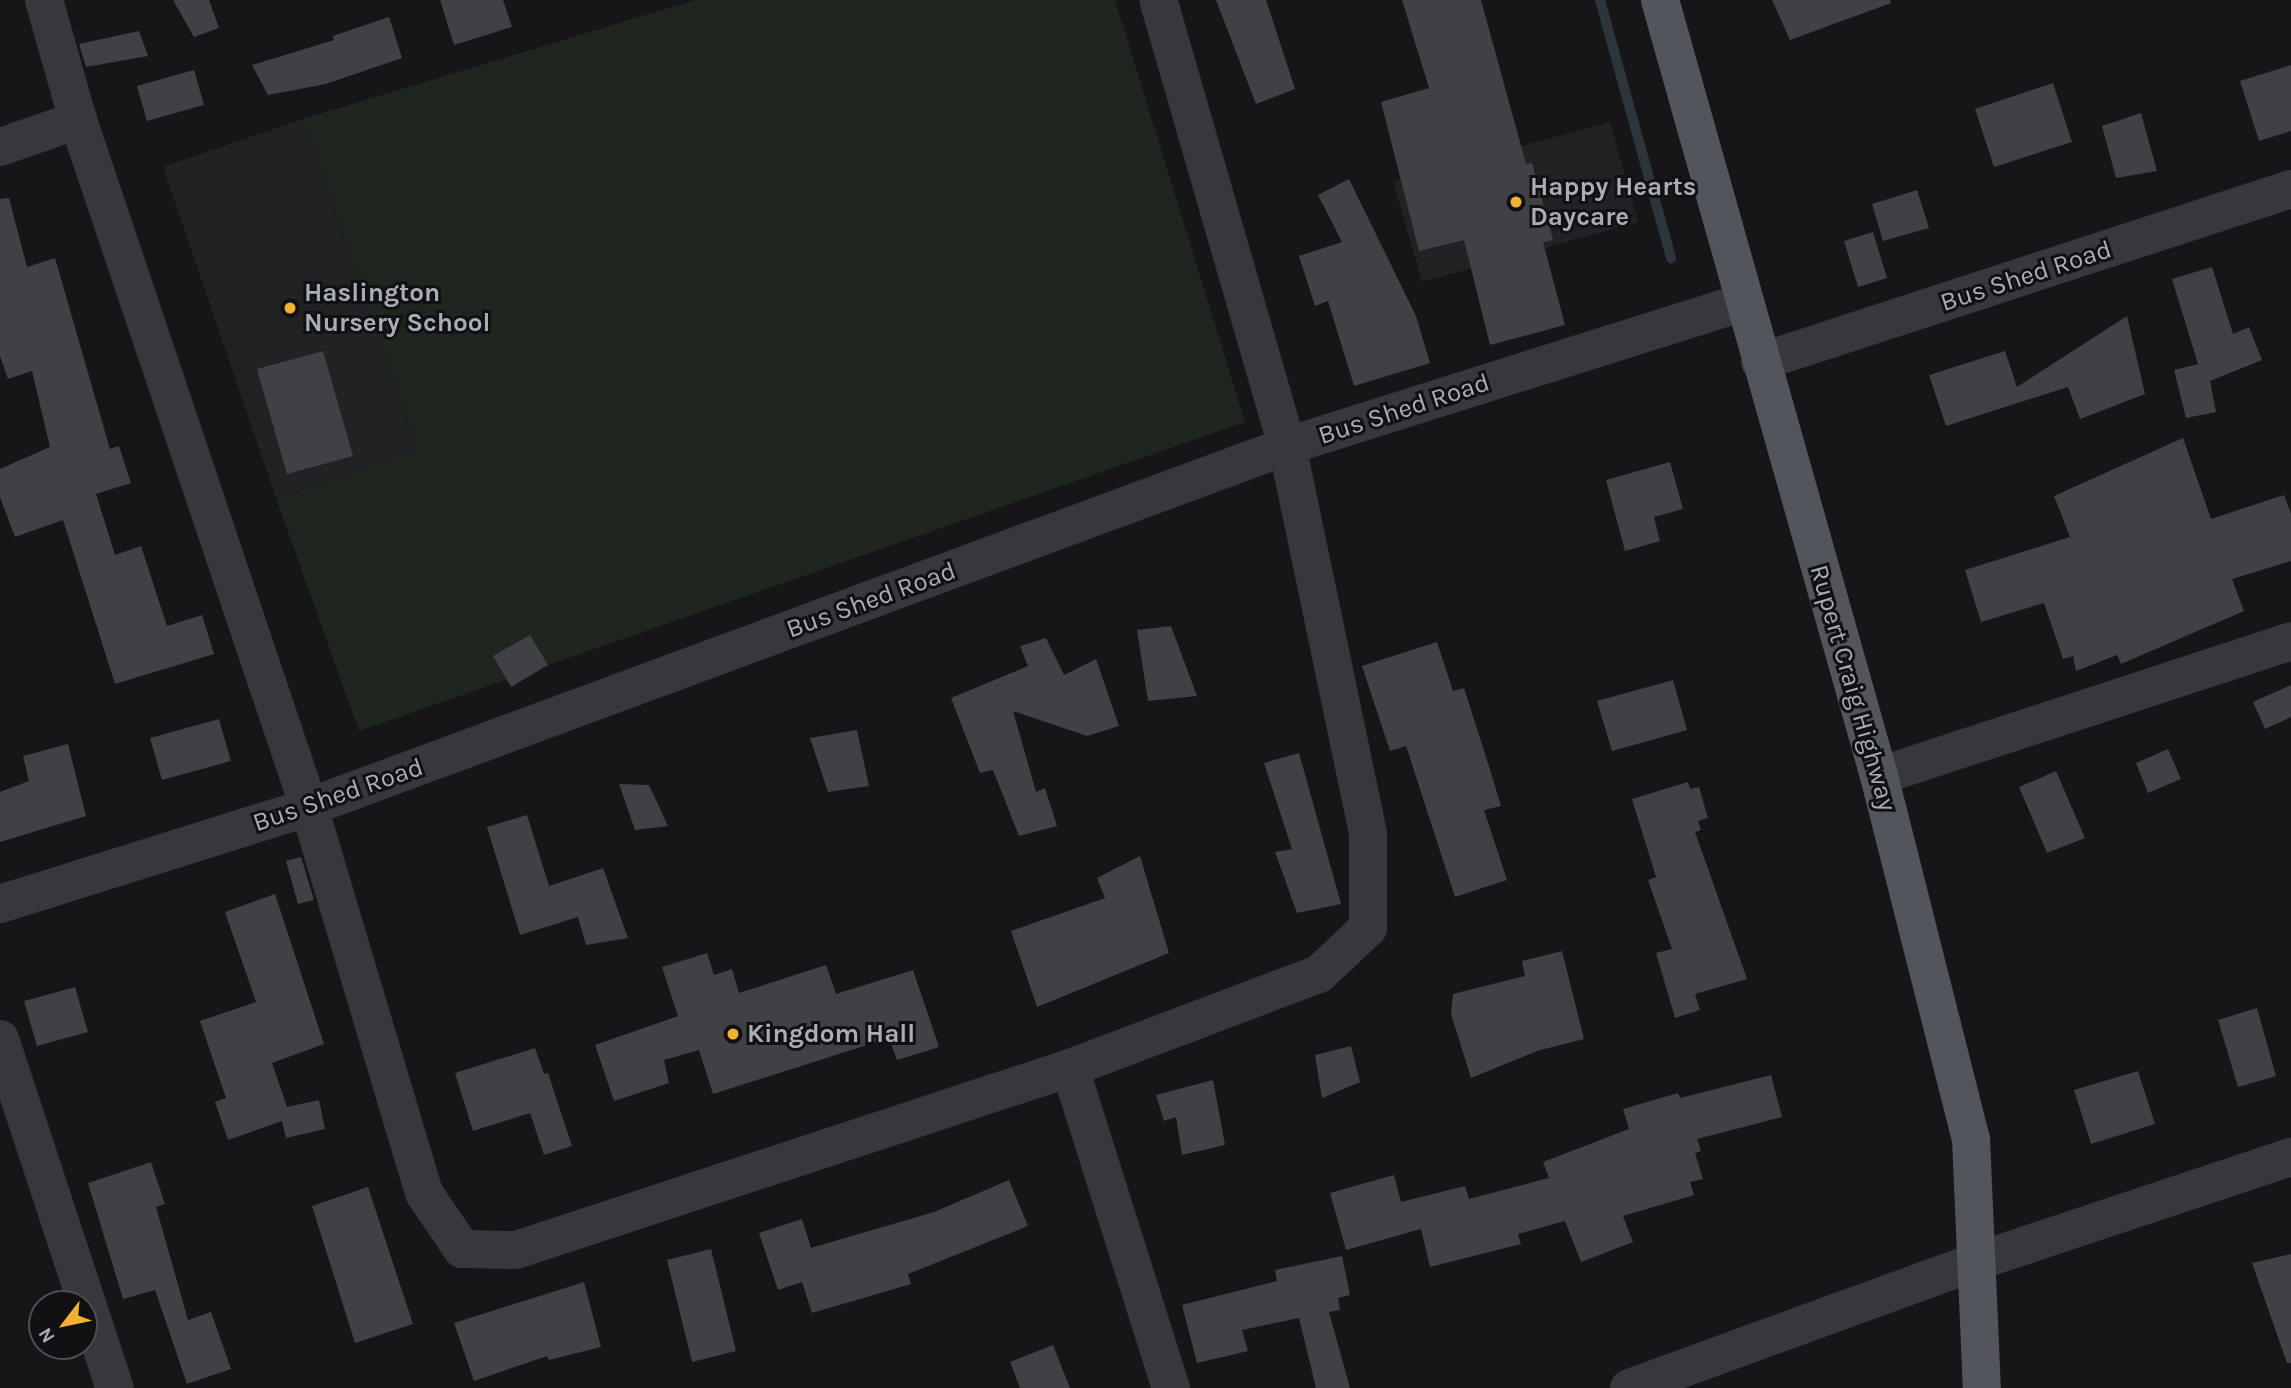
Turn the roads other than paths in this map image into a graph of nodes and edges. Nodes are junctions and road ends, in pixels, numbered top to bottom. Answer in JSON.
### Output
{"nodes":[{"id":1,"x":44,"y":0,"type":"edge"},
{"id":2,"x":1158,"y":0,"type":"edge"},
{"id":3,"x":1660,"y":0,"type":"edge"},
{"id":4,"x":78,"y":120,"type":"junction"},
{"id":5,"x":0,"y":147,"type":"edge"},
{"id":6,"x":2291,"y":189,"type":"edge"},
{"id":7,"x":1743,"y":302,"type":"junction"},
{"id":8,"x":1760,"y":362,"type":"junction"},
{"id":9,"x":1287,"y":446,"type":"junction"},
{"id":10,"x":2291,"y":641,"type":"edge"},
{"id":11,"x":1879,"y":776,"type":"junction"},
{"id":12,"x":309,"y":807,"type":"junction"},
{"id":13,"x":0,"y":904,"type":"edge"},
{"id":14,"x":0,"y":1039,"type":"edge"},
{"id":15,"x":1070,"y":1068,"type":"junction"},
{"id":16,"x":2291,"y":1157,"type":"edge"},
{"id":17,"x":1975,"y":1262,"type":"junction"},
{"id":18,"x":114,"y":1388,"type":"edge"},
{"id":19,"x":1171,"y":1388,"type":"edge"},
{"id":20,"x":1629,"y":1388,"type":"edge"},
{"id":21,"x":1982,"y":1388,"type":"edge"}],
"edges":[{"from":1,"to":4,"type":"street"},
{"from":2,"to":9,"type":"street"},
{"from":3,"to":7,"type":"main road","name":"Rupert Craig Highway"},
{"from":4,"to":5,"type":"street"},
{"from":4,"to":12,"type":"street"},
{"from":6,"to":8,"type":"street","name":"Bus Shed Road"},
{"from":7,"to":8,"type":"main road","name":"Rupert Craig Highway"},
{"from":7,"to":9,"type":"street","name":"Bus Shed Road"},
{"from":8,"to":11,"type":"main road","name":"Rupert Craig Highway"},
{"from":9,"to":12,"type":"street","name":"Bus Shed Road"},
{"from":9,"to":15,"type":"street"},
{"from":10,"to":11,"type":"street"},
{"from":11,"to":17,"type":"main road","name":"Rupert Craig Highway"},
{"from":12,"to":13,"type":"street","name":"Bus Shed Road"},
{"from":12,"to":15,"type":"street"},
{"from":14,"to":18,"type":"street"},
{"from":15,"to":19,"type":"street"},
{"from":16,"to":17,"type":"street"},
{"from":17,"to":20,"type":"street"},
{"from":17,"to":21,"type":"main road","name":"Rupert Craig Highway"}]}
